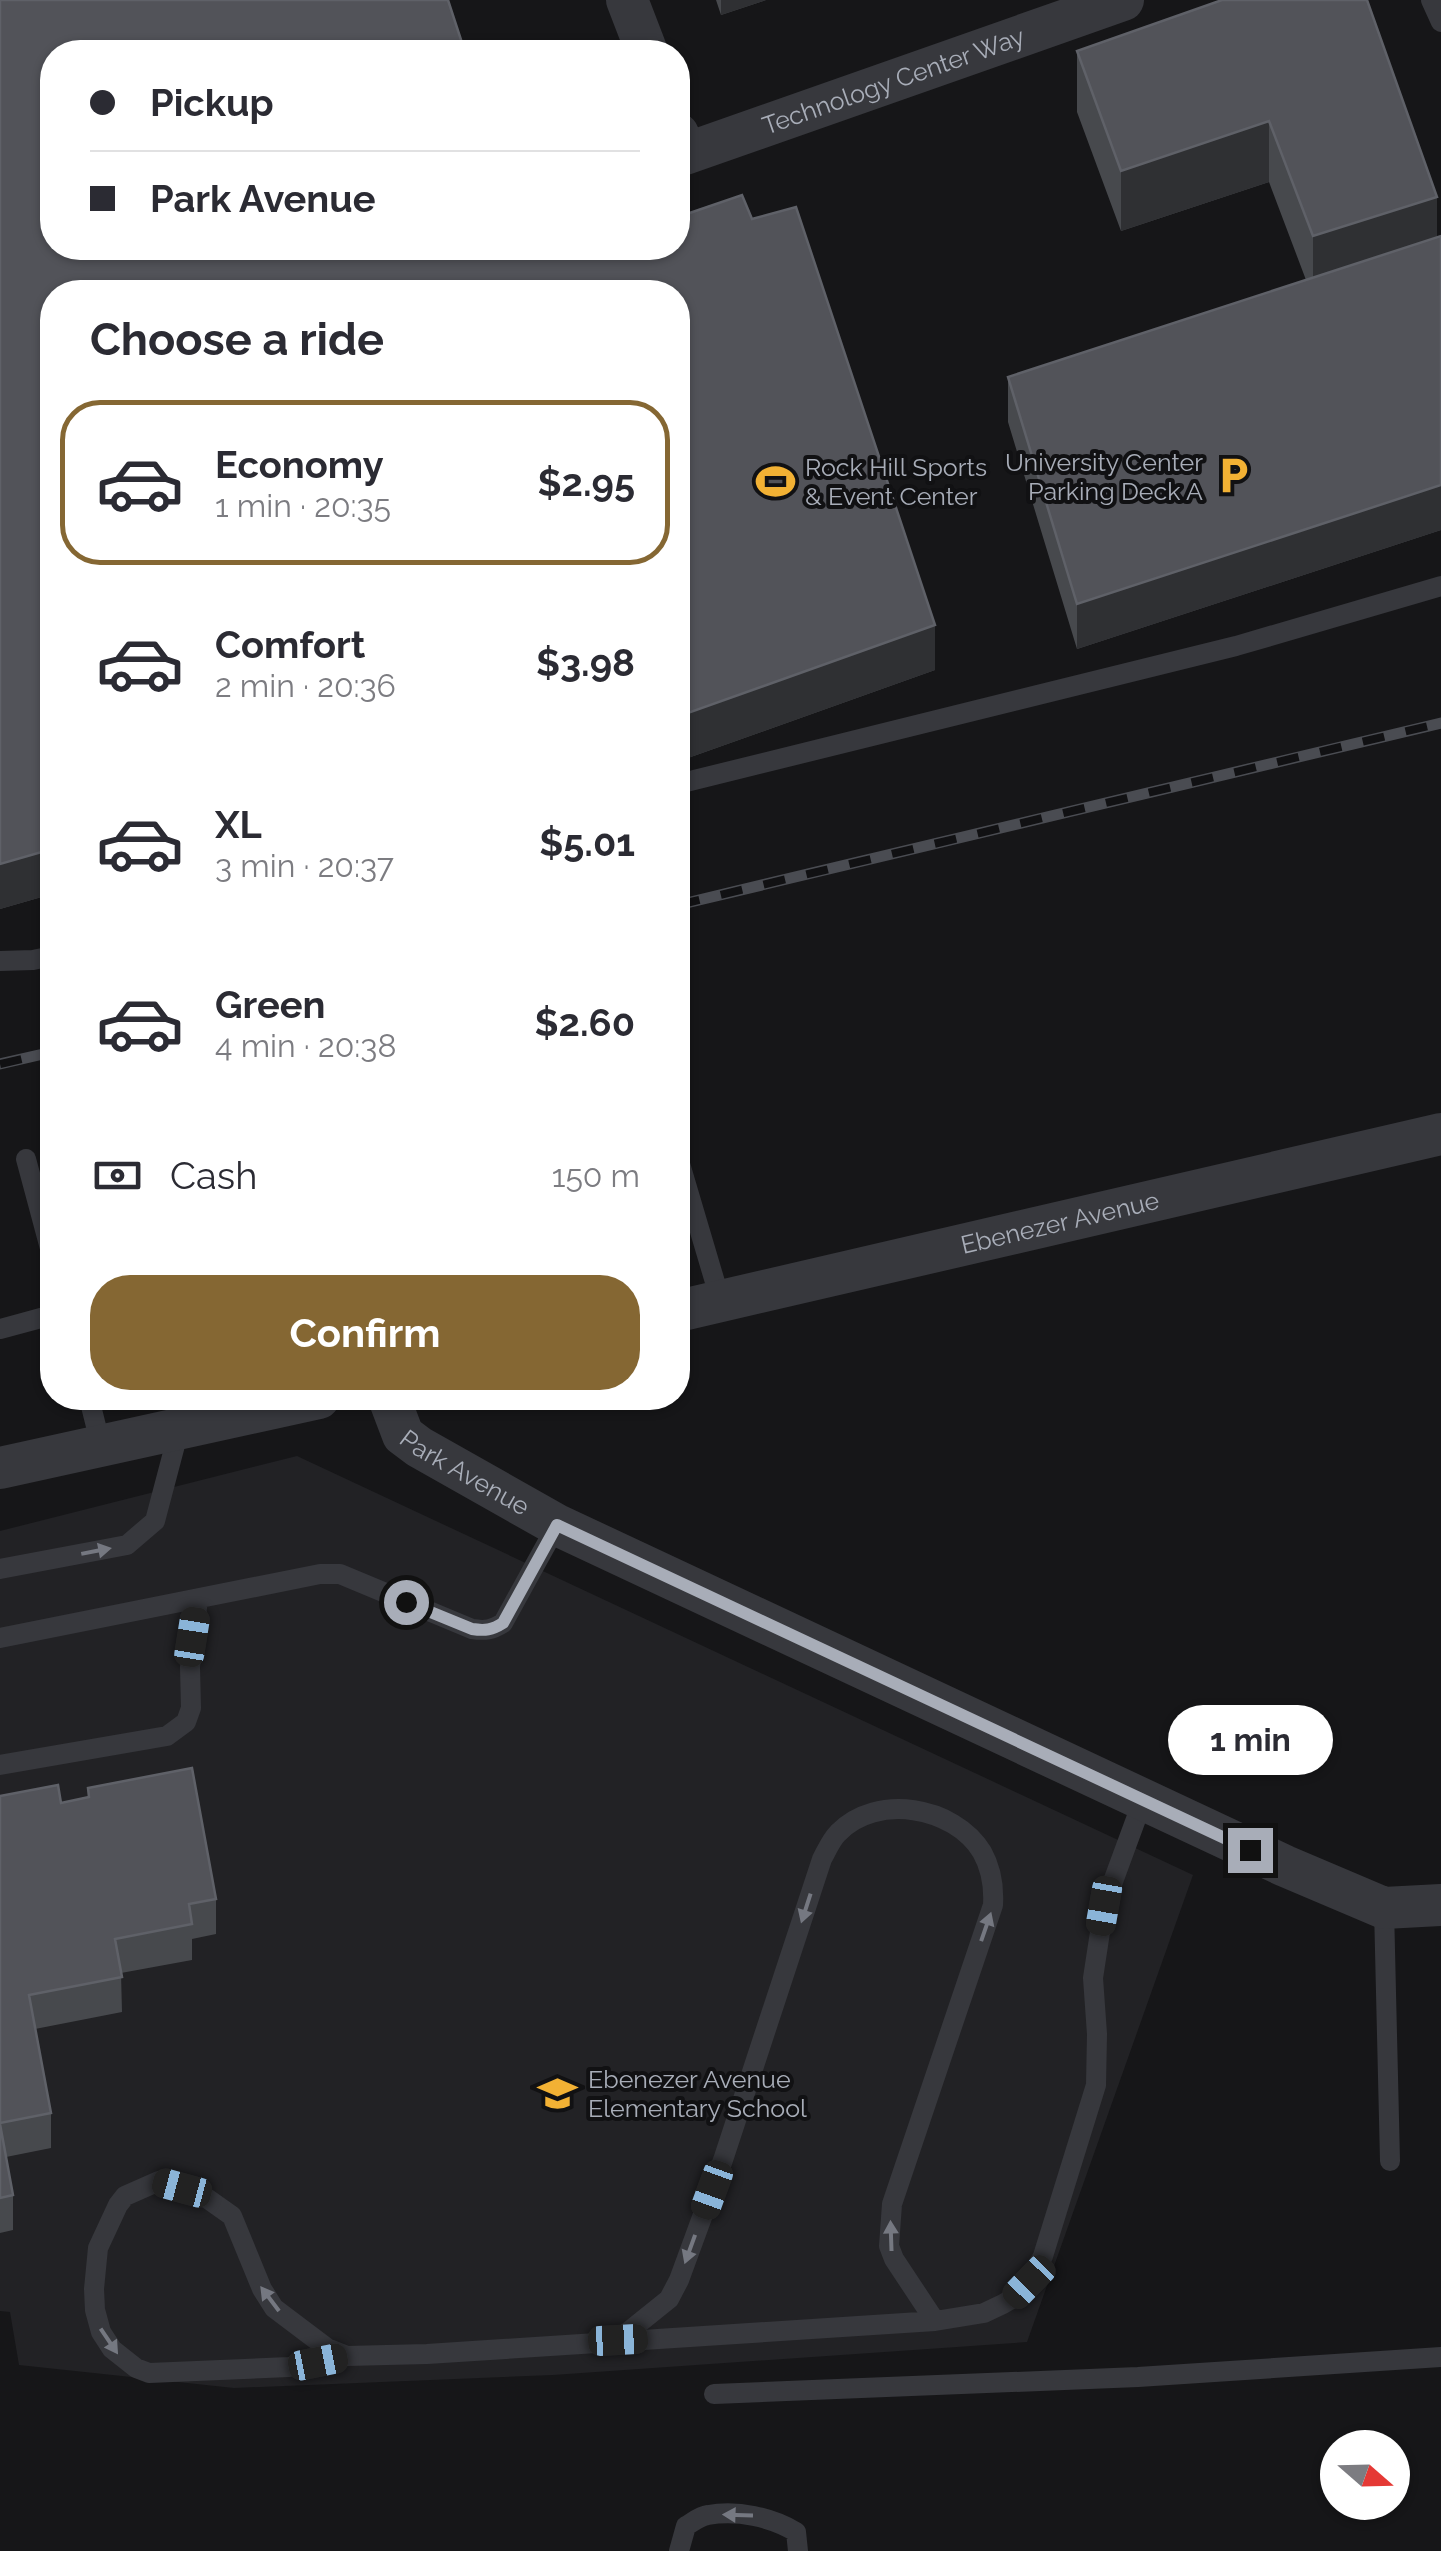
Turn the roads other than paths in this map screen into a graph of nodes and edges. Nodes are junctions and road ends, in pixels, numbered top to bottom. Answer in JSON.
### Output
{"nodes":[{"id":1,"x":627,"y":0,"type":"edge"},
{"id":2,"x":1123,"y":0,"type":"edge"},
{"id":3,"x":1431,"y":0,"type":"edge"},
{"id":4,"x":1441,"y":22,"type":"edge"},
{"id":5,"x":642,"y":40,"type":"edge"},
{"id":6,"x":690,"y":152,"type":"edge"},
{"id":7,"x":1441,"y":586,"type":"edge"},
{"id":8,"x":690,"y":781,"type":"edge"},
{"id":9,"x":40,"y":959,"type":"edge"},
{"id":10,"x":0,"y":961,"type":"edge"},
{"id":11,"x":1441,"y":1134,"type":"edge"},
{"id":12,"x":26,"y":1160,"type":"dead end"},
{"id":13,"x":690,"y":1198,"type":"edge"},
{"id":14,"x":40,"y":1212,"type":"edge"},
{"id":15,"x":720,"y":1299,"type":"junction"},
{"id":16,"x":690,"y":1307,"type":"edge"},
{"id":17,"x":40,"y":1319,"type":"edge"},
{"id":18,"x":0,"y":1330,"type":"edge"},
{"id":19,"x":92,"y":1410,"type":"edge"},
{"id":20,"x":266,"y":1410,"type":"edge"},
{"id":21,"x":394,"y":1410,"type":"edge"},
{"id":22,"x":179,"y":1430,"type":"junction"},
{"id":23,"x":101,"y":1446,"type":"junction"},
{"id":24,"x":0,"y":1468,"type":"edge"},
{"id":25,"x":557,"y":1525,"type":"junction"},
{"id":26,"x":0,"y":1569,"type":"edge"},
{"id":27,"x":198,"y":1599,"type":"junction"},
{"id":28,"x":0,"y":1638,"type":"edge"},
{"id":29,"x":0,"y":1764,"type":"edge"},
{"id":30,"x":1143,"y":1800,"type":"junction"},
{"id":31,"x":1441,"y":1905,"type":"edge"},
{"id":32,"x":1384,"y":1908,"type":"junction"},
{"id":33,"x":1390,"y":2161,"type":"dead end"},
{"id":34,"x":934,"y":2321,"type":"junction"},
{"id":35,"x":618,"y":2340,"type":"junction"},
{"id":36,"x":347,"y":2356,"type":"junction"},
{"id":37,"x":1441,"y":2357,"type":"edge"},
{"id":38,"x":714,"y":2394,"type":"dead end"},
{"id":39,"x":679,"y":2551,"type":"edge"},
{"id":40,"x":798,"y":2551,"type":"edge"}],
"edges":[{"from":1,"to":5,"type":"street"},
{"from":2,"to":6,"type":"street","name":"Technology Center Way"},
{"from":3,"to":4,"type":"lane"},
{"from":7,"to":8,"type":"lane"},
{"from":9,"to":10,"type":"lane"},
{"from":11,"to":15,"type":"street","name":"Ebenezer Avenue"},
{"from":12,"to":14,"type":"lane"},
{"from":13,"to":15,"type":"lane"},
{"from":15,"to":16,"type":"street","name":"Ebenezer Avenue"},
{"from":17,"to":18,"type":"lane"},
{"from":19,"to":23,"type":"lane"},
{"from":20,"to":22,"type":"street"},
{"from":21,"to":25,"type":"street","name":"Park Avenue"},
{"from":22,"to":23,"type":"street"},
{"from":26,"to":22,"type":"lane","one_way":true},
{"from":23,"to":24,"type":"street"},
{"from":25,"to":27,"type":"lane"},
{"from":25,"to":30,"type":"street","name":"Park Avenue"},
{"from":27,"to":28,"type":"lane"},
{"from":27,"to":29,"type":"lane"},
{"from":30,"to":32,"type":"street","name":"Park Avenue"},
{"from":30,"to":34,"type":"lane"},
{"from":31,"to":32,"type":"street","name":"Park Avenue"},
{"from":32,"to":33,"type":"lane"},
{"from":34,"to":35,"type":"lane"},
{"from":34,"to":35,"type":"lane","one_way":true},
{"from":35,"to":36,"type":"lane"},
{"from":36,"to":36,"type":"lane","one_way":true},
{"from":37,"to":38,"type":"lane"},
{"from":40,"to":39,"type":"lane","one_way":true}]}
